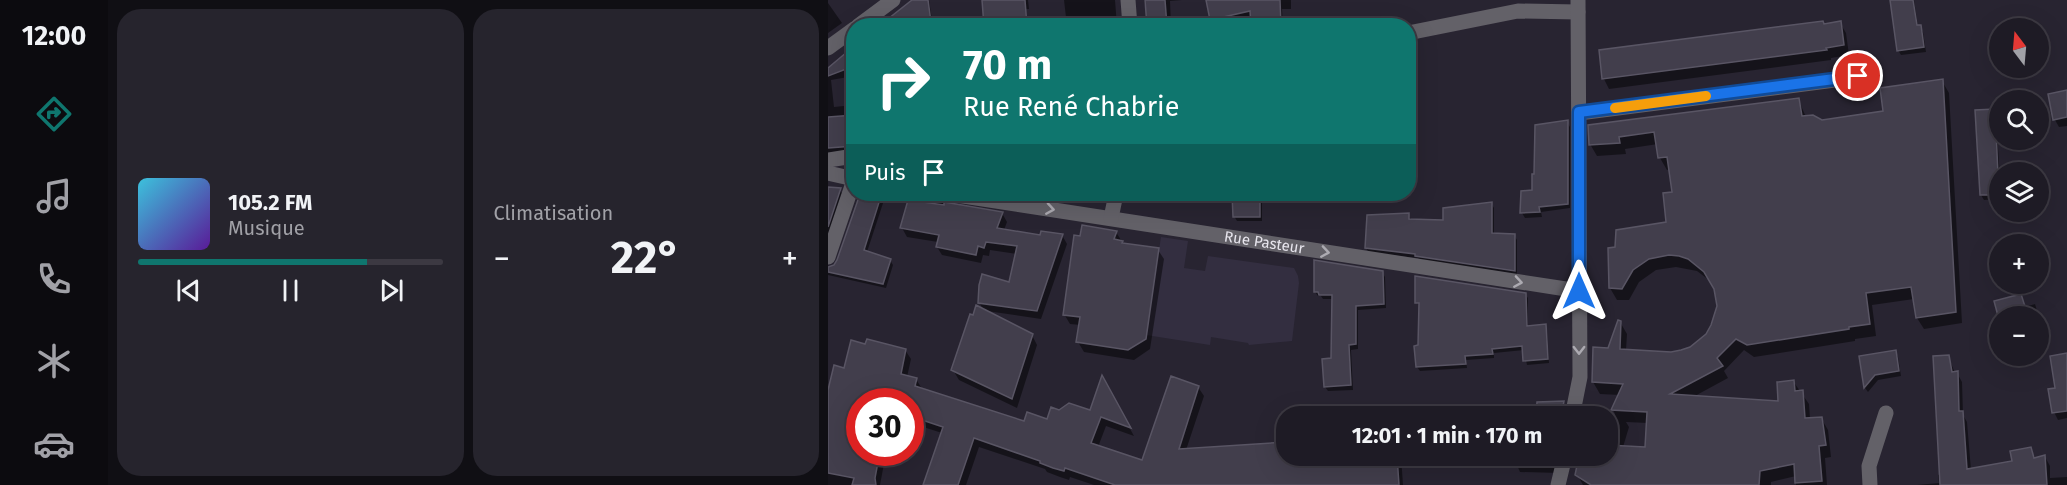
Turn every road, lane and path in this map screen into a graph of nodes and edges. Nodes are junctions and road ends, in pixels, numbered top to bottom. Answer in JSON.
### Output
{"nodes":[{"id":1,"x":893,"y":0,"type":"edge"},
{"id":2,"x":1128,"y":0,"type":"edge"},
{"id":3,"x":1578,"y":6,"type":"edge"},
{"id":4,"x":869,"y":18,"type":"edge"},
{"id":5,"x":1129,"y":18,"type":"edge"},
{"id":6,"x":1416,"y":31,"type":"edge"},
{"id":7,"x":846,"y":35,"type":"edge"},
{"id":8,"x":828,"y":48,"type":"edge"},
{"id":9,"x":1858,"y":76,"type":"dead end"},
{"id":10,"x":1579,"y":112,"type":"junction"},
{"id":11,"x":846,"y":157,"type":"edge"},
{"id":12,"x":828,"y":160,"type":"edge"},
{"id":13,"x":828,"y":173,"type":"edge"},
{"id":14,"x":846,"y":177,"type":"edge"},
{"id":15,"x":847,"y":201,"type":"edge"},
{"id":16,"x":997,"y":201,"type":"edge"},
{"id":17,"x":1115,"y":201,"type":"edge"},
{"id":18,"x":1111,"y":218,"type":"junction"},
{"id":19,"x":828,"y":257,"type":"edge"},
{"id":20,"x":1579,"y":291,"type":"junction"},
{"id":21,"x":1574,"y":406,"type":"edge"},
{"id":22,"x":1886,"y":413,"type":"dead end"},
{"id":23,"x":1563,"y":466,"type":"edge"},
{"id":24,"x":1558,"y":485,"type":"edge"},
{"id":25,"x":1870,"y":485,"type":"edge"}],
"edges":[{"from":1,"to":4,"type":"street"},
{"from":2,"to":5,"type":"street"},
{"from":3,"to":6,"type":"street"},
{"from":3,"to":10,"type":"street"},
{"from":7,"to":8,"type":"street"},
{"from":9,"to":10,"type":"street"},
{"from":10,"to":20,"type":"street"},
{"from":11,"to":12,"type":"street"},
{"from":13,"to":14,"type":"street"},
{"from":15,"to":19,"type":"street"},
{"from":16,"to":18,"type":"street","name":"Rue Pasteur","one_way":true},
{"from":17,"to":18,"type":"street"},
{"from":18,"to":20,"type":"street","name":"Rue Pasteur","one_way":true},
{"from":20,"to":21,"type":"street","one_way":true},
{"from":22,"to":25,"type":"street"},
{"from":23,"to":24,"type":"street"}]}
